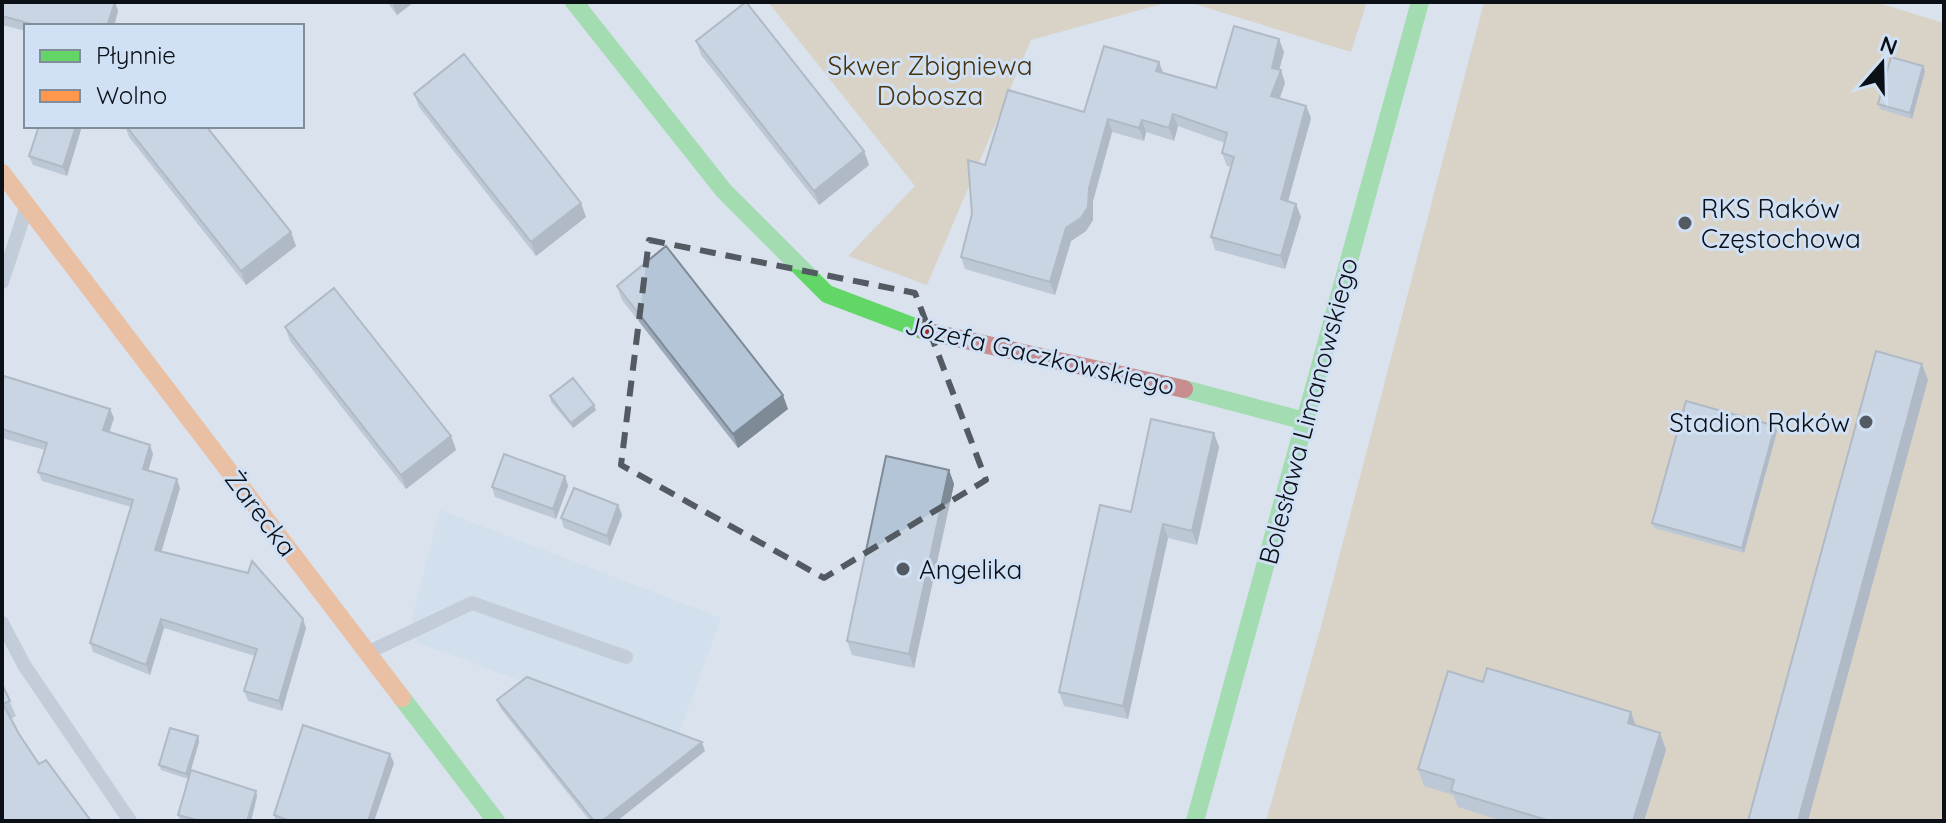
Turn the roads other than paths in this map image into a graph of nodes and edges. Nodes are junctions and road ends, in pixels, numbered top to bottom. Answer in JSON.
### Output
{"nodes":[{"id":1,"x":574,"y":2,"type":"edge"},
{"id":2,"x":1420,"y":2,"type":"edge"},
{"id":3,"x":2,"y":173,"type":"edge"},
{"id":4,"x":28,"y":204,"type":"junction"},
{"id":5,"x":2,"y":282,"type":"edge"},
{"id":6,"x":1305,"y":421,"type":"junction"},
{"id":7,"x":2,"y":623,"type":"edge"},
{"id":8,"x":367,"y":653,"type":"junction"},
{"id":9,"x":626,"y":657,"type":"dead end"},
{"id":10,"x":130,"y":821,"type":"edge"},
{"id":11,"x":496,"y":821,"type":"edge"},
{"id":12,"x":1195,"y":821,"type":"edge"}],
"edges":[{"from":1,"to":6,"type":"street","name":"Józefa Gaczkowskiego"},
{"from":2,"to":6,"type":"street","name":"Bolesława Limanowskiego"},
{"from":3,"to":4,"type":"street","name":"Żarecka"},
{"from":4,"to":5,"type":"lane"},
{"from":4,"to":8,"type":"street","name":"Żarecka"},
{"from":6,"to":12,"type":"street","name":"Bolesława Limanowskiego"},
{"from":7,"to":10,"type":"lane"},
{"from":8,"to":9,"type":"lane"},
{"from":8,"to":11,"type":"street","name":"Żarecka"}]}
